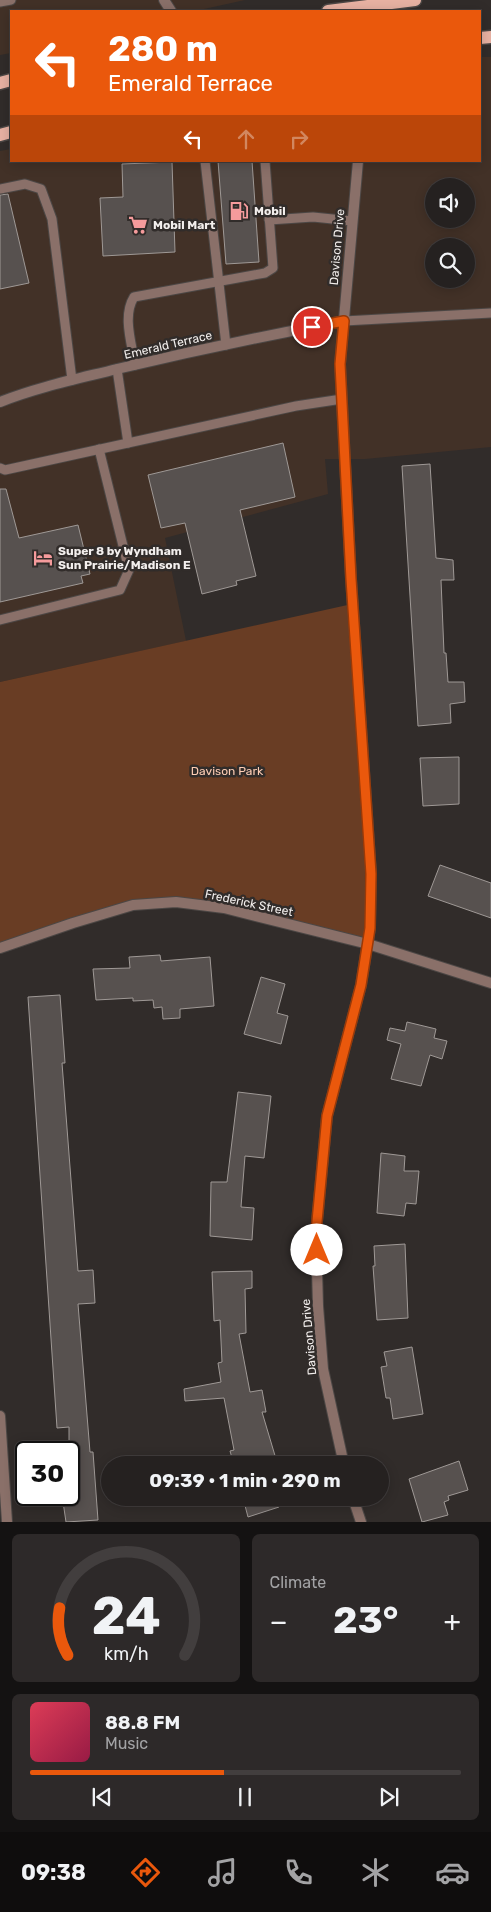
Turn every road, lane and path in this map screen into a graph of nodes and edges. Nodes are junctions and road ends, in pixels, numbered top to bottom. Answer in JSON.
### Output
{"nodes":[{"id":1,"x":11,"y":0,"type":"edge"},
{"id":2,"x":415,"y":0,"type":"edge"},
{"id":3,"x":0,"y":2,"type":"edge"},
{"id":4,"x":374,"y":5,"type":"edge"},
{"id":5,"x":336,"y":10,"type":"edge"},
{"id":6,"x":205,"y":162,"type":"edge"},
{"id":7,"x":265,"y":162,"type":"edge"},
{"id":8,"x":358,"y":162,"type":"edge"},
{"id":9,"x":0,"y":189,"type":"edge"},
{"id":10,"x":269,"y":220,"type":"junction"},
{"id":11,"x":352,"y":222,"type":"junction"},
{"id":12,"x":217,"y":281,"type":"junction"},
{"id":13,"x":491,"y":313,"type":"edge"},
{"id":14,"x":344,"y":321,"type":"junction"},
{"id":15,"x":226,"y":345,"type":"junction"},
{"id":16,"x":135,"y":365,"type":"junction"},
{"id":17,"x":117,"y":369,"type":"junction"},
{"id":18,"x":72,"y":380,"type":"junction"},
{"id":19,"x":342,"y":399,"type":"junction"},
{"id":20,"x":0,"y":402,"type":"edge"},
{"id":21,"x":128,"y":443,"type":"junction"},
{"id":22,"x":100,"y":449,"type":"junction"},
{"id":23,"x":0,"y":468,"type":"edge"},
{"id":24,"x":0,"y":620,"type":"edge"},
{"id":25,"x":368,"y":944,"type":"junction"},
{"id":26,"x":0,"y":948,"type":"edge"},
{"id":27,"x":491,"y":983,"type":"edge"},
{"id":28,"x":0,"y":1416,"type":"edge"},
{"id":29,"x":342,"y":1456,"type":"edge"},
{"id":30,"x":356,"y":1506,"type":"edge"},
{"id":31,"x":7,"y":1522,"type":"edge"},
{"id":32,"x":361,"y":1522,"type":"edge"}],
"edges":[{"from":1,"to":3,"type":"lane"},
{"from":2,"to":4,"type":"main road"},
{"from":4,"to":5,"type":"main road"},
{"from":6,"to":12,"type":"lane"},
{"from":7,"to":10,"type":"lane"},
{"from":8,"to":11,"type":"street","name":"Davison Drive"},
{"from":9,"to":18,"type":"lane"},
{"from":10,"to":11,"type":"lane"},
{"from":10,"to":12,"type":"lane"},
{"from":11,"to":14,"type":"street","name":"Davison Drive"},
{"from":12,"to":15,"type":"lane"},
{"from":12,"to":16,"type":"lane"},
{"from":13,"to":14,"type":"lane"},
{"from":14,"to":15,"type":"street","name":"Emerald Terrace"},
{"from":14,"to":19,"type":"street","name":"Davison Drive"},
{"from":15,"to":16,"type":"street","name":"Emerald Terrace"},
{"from":16,"to":17,"type":"street","name":"Emerald Terrace"},
{"from":17,"to":18,"type":"street","name":"Emerald Terrace"},
{"from":17,"to":21,"type":"lane"},
{"from":18,"to":20,"type":"street","name":"Emerald Terrace"},
{"from":19,"to":21,"type":"lane"},
{"from":19,"to":25,"type":"street","name":"Davison Drive"},
{"from":21,"to":22,"type":"lane"},
{"from":22,"to":23,"type":"lane"},
{"from":22,"to":24,"type":"lane"},
{"from":25,"to":26,"type":"street","name":"Frederick Street"},
{"from":25,"to":27,"type":"street","name":"Frederick Street"},
{"from":25,"to":29,"type":"street","name":"Davison Drive"},
{"from":28,"to":31,"type":"street"},
{"from":30,"to":32,"type":"street"}]}
